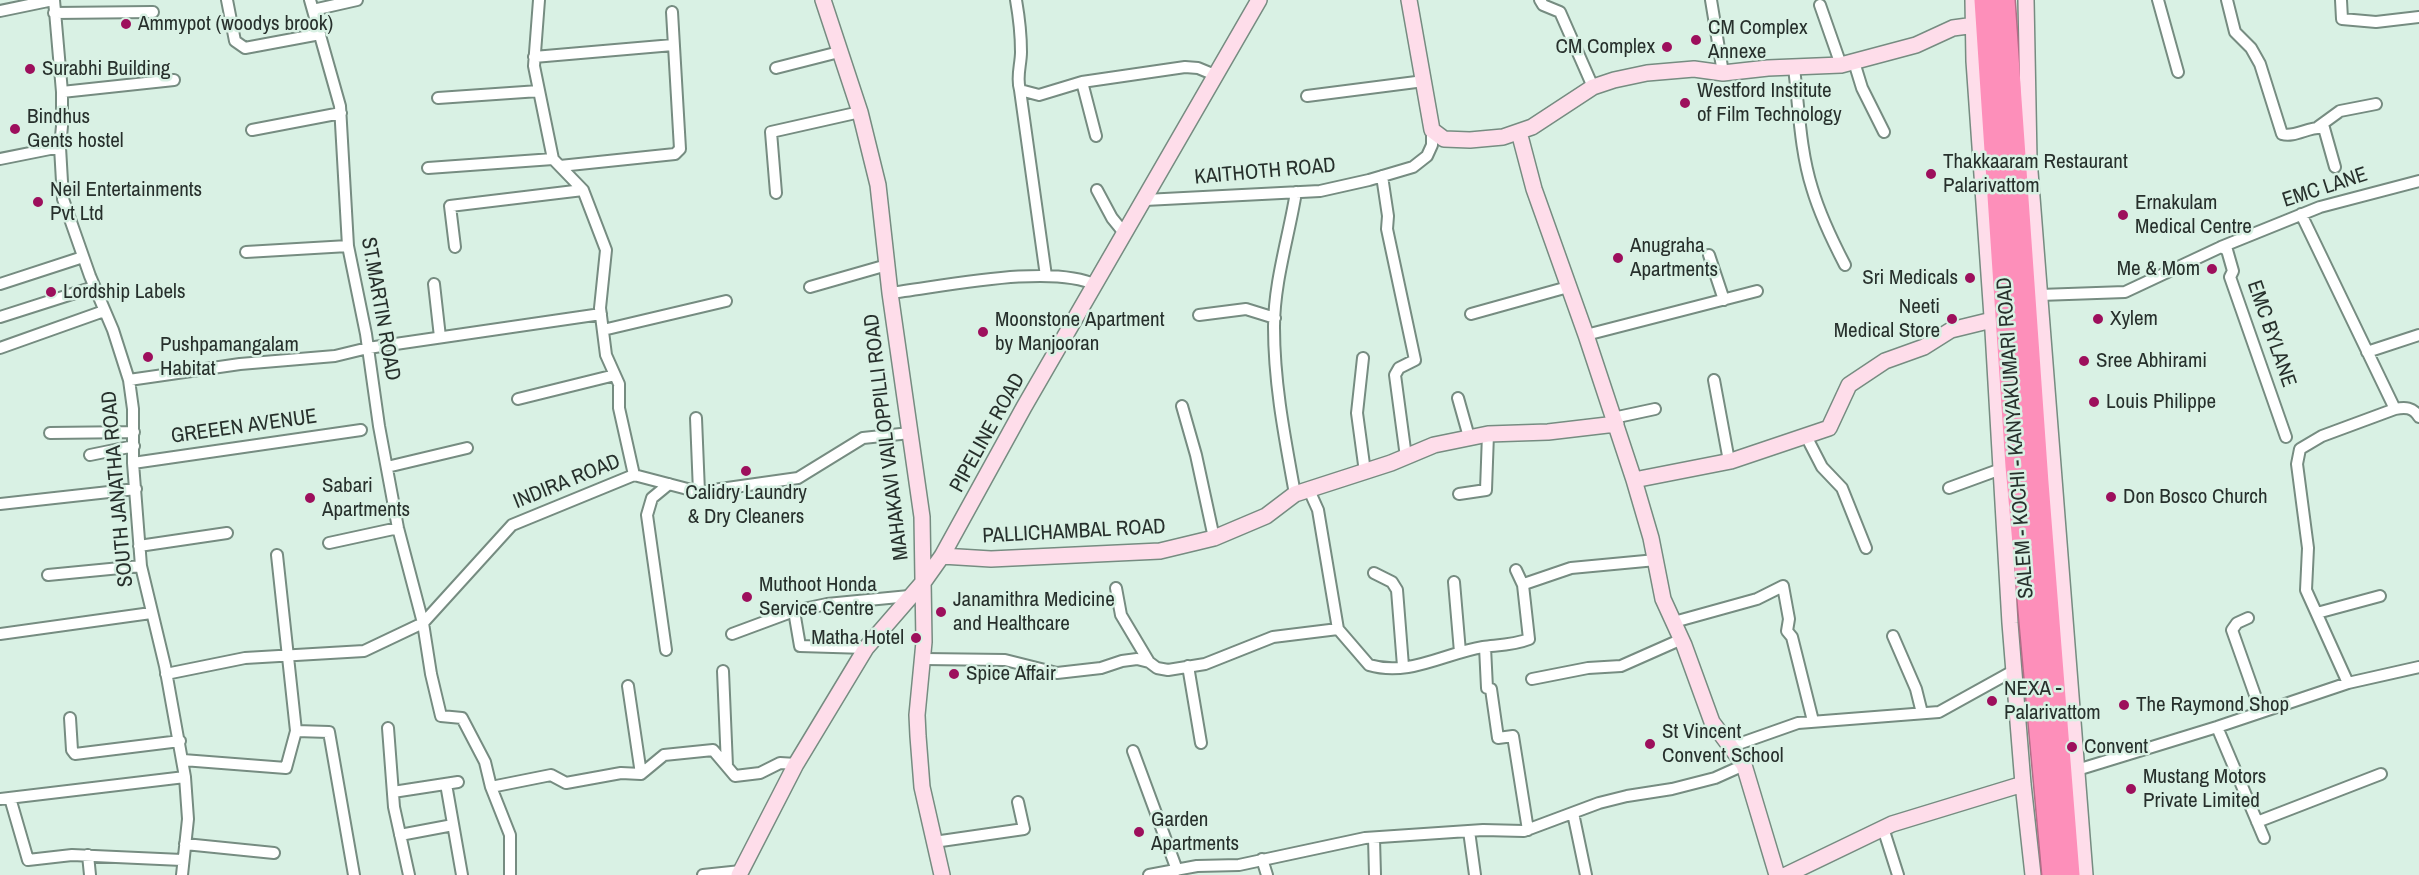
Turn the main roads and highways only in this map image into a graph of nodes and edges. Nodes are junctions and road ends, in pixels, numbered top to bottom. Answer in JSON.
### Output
{"nodes":[{"id":1,"x":1985,"y":0,"type":"edge"},
{"id":2,"x":2004,"y":0,"type":"edge"},
{"id":3,"x":2023,"y":289,"type":"junction"},
{"id":4,"x":2053,"y":875,"type":"edge"},
{"id":5,"x":2069,"y":875,"type":"edge"}],
"edges":[{"from":1,"to":3,"type":"highway","name":"SALEM - KOCHI - KANYAKUMARI ROAD"},
{"from":2,"to":3,"type":"highway","name":"SALEM - KOCHI - KANYAKUMARI ROAD"},
{"from":3,"to":4,"type":"highway","name":"SALEM - KOCHI - KANYAKUMARI ROAD"},
{"from":3,"to":5,"type":"highway","name":"SALEM - KOCHI - KANYAKUMARI ROAD"}]}
